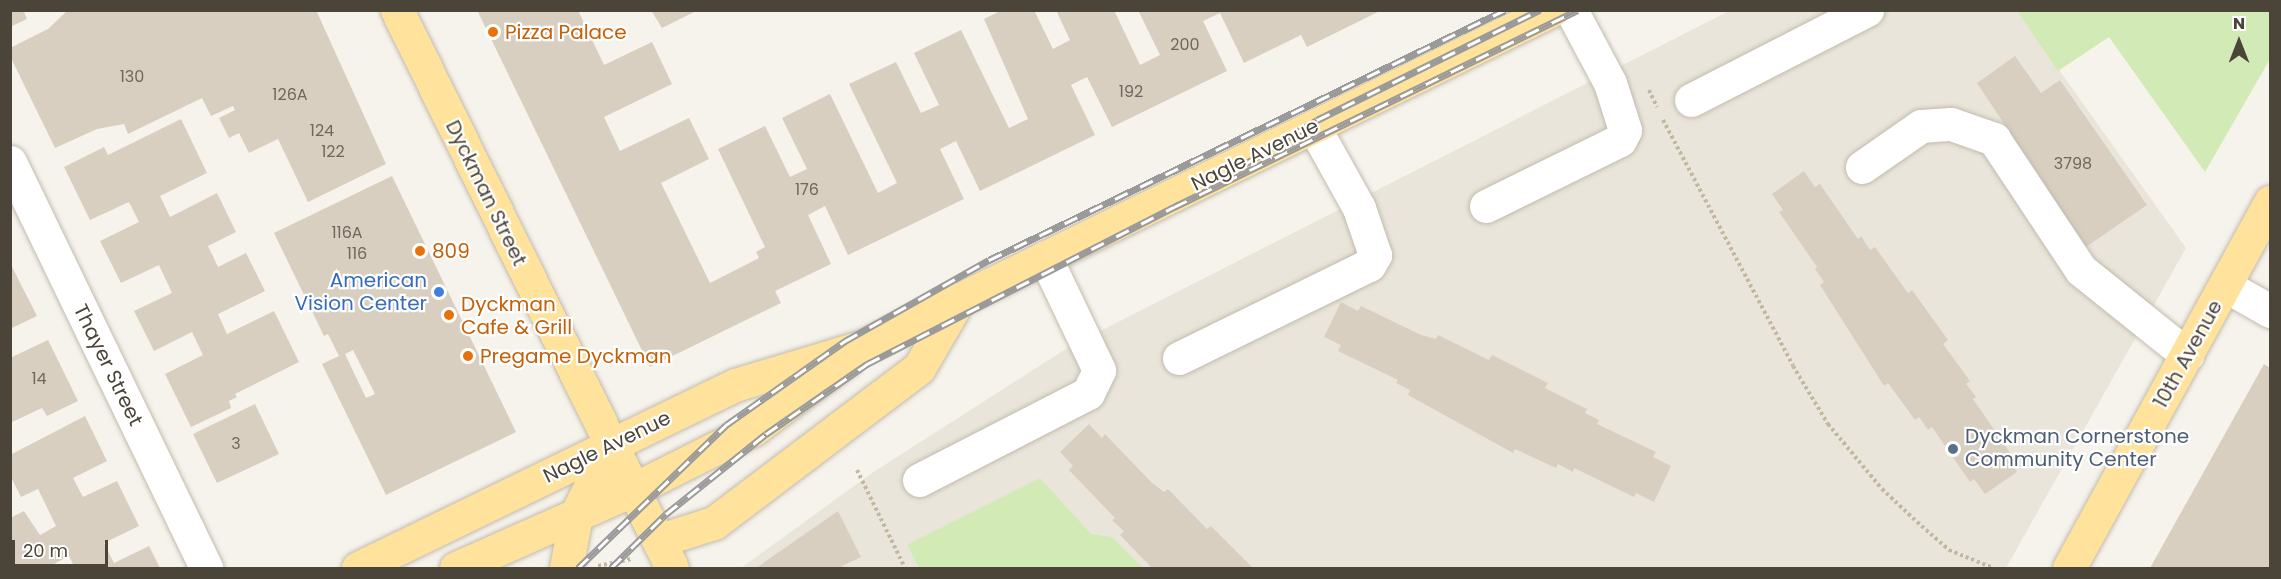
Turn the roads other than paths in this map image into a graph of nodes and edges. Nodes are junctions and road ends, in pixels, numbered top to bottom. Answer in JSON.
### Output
{"nodes":[{"id":1,"x":397,"y":10,"type":"edge"},
{"id":2,"x":1571,"y":10,"type":"edge"},
{"id":3,"x":1867,"y":10,"type":"edge"},
{"id":4,"x":1531,"y":15,"type":"edge"},
{"id":5,"x":1691,"y":100,"type":"dead end"},
{"id":6,"x":1314,"y":127,"type":"junction"},
{"id":7,"x":10,"y":162,"type":"edge"},
{"id":8,"x":1862,"y":167,"type":"dead end"},
{"id":9,"x":2271,"y":202,"type":"edge"},
{"id":10,"x":1486,"y":206,"type":"dead end"},
{"id":11,"x":1045,"y":257,"type":"junction"},
{"id":12,"x":2226,"y":286,"type":"junction"},
{"id":13,"x":959,"y":299,"type":"junction"},
{"id":14,"x":2271,"y":311,"type":"edge"},
{"id":15,"x":864,"y":346,"type":"junction"},
{"id":16,"x":2187,"y":355,"type":"junction"},
{"id":17,"x":1179,"y":358,"type":"dead end"},
{"id":18,"x":610,"y":446,"type":"junction"},
{"id":19,"x":918,"y":480,"type":"dead end"},
{"id":20,"x":632,"y":490,"type":"junction"},
{"id":21,"x":576,"y":515,"type":"junction"},
{"id":22,"x":666,"y":554,"type":"edge"},
{"id":23,"x":469,"y":566,"type":"edge"},
{"id":24,"x":206,"y":568,"type":"edge"},
{"id":25,"x":358,"y":568,"type":"edge"},
{"id":26,"x":566,"y":568,"type":"edge"},
{"id":27,"x":2069,"y":568,"type":"edge"}],
"edges":[{"from":1,"to":18,"type":"main road","name":"Dyckman Street"},
{"from":2,"to":10,"type":"street"},
{"from":3,"to":5,"type":"street"},
{"from":4,"to":6,"type":"main road","name":"Nagle Avenue"},
{"from":6,"to":11,"type":"main road","name":"Nagle Avenue"},
{"from":6,"to":17,"type":"street"},
{"from":7,"to":24,"type":"street","name":"Thayer Street"},
{"from":8,"to":16,"type":"street"},
{"from":9,"to":12,"type":"main road","name":"10th Avenue"},
{"from":11,"to":13,"type":"main road","name":"Nagle Avenue"},
{"from":11,"to":19,"type":"street"},
{"from":12,"to":14,"type":"street"},
{"from":12,"to":16,"type":"main road","name":"10th Avenue"},
{"from":13,"to":15,"type":"main road","name":"Nagle Avenue"},
{"from":13,"to":22,"type":"main road"},
{"from":15,"to":18,"type":"main road","name":"Nagle Avenue"},
{"from":15,"to":20,"type":"main road","name":"Nagle Avenue"},
{"from":16,"to":27,"type":"main road","name":"10th Avenue"},
{"from":18,"to":20,"type":"main road","name":"Dyckman Street"},
{"from":18,"to":21,"type":"main road"},
{"from":18,"to":25,"type":"main road","name":"Nagle Avenue"},
{"from":20,"to":21,"type":"main road","name":"Nagle Avenue"},
{"from":20,"to":22,"type":"main road","name":"Dyckman Street"},
{"from":21,"to":23,"type":"main road","name":"Nagle Avenue"},
{"from":21,"to":26,"type":"main road"}]}
